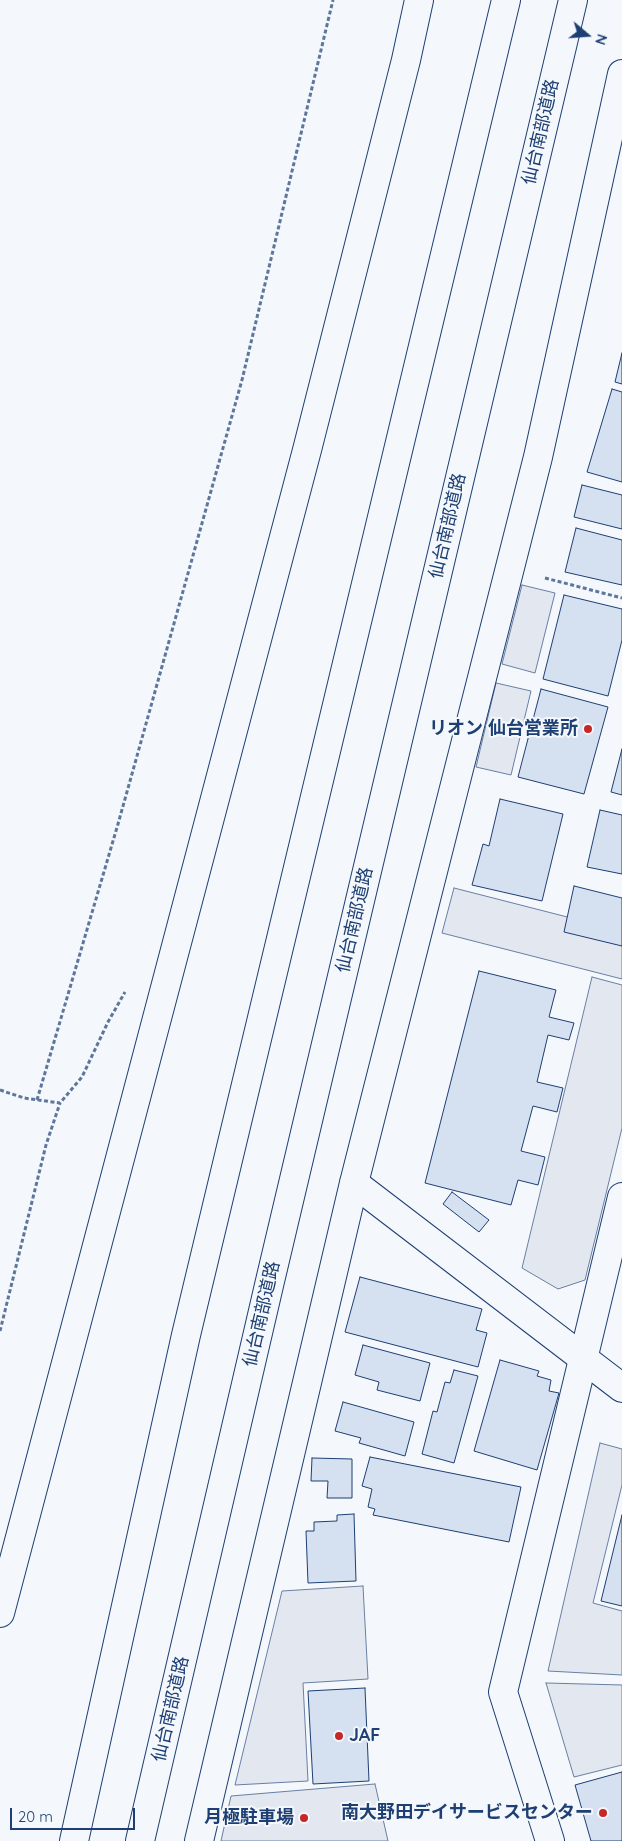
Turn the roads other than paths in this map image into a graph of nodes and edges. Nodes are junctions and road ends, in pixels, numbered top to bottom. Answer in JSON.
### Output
{"nodes":[{"id":1,"x":419,"y":0,"type":"edge"},
{"id":2,"x":506,"y":0,"type":"edge"},
{"id":3,"x":572,"y":0,"type":"edge"},
{"id":4,"x":622,"y":74,"type":"edge"},
{"id":5,"x":354,"y":1183,"type":"junction"},
{"id":6,"x":622,"y":1197,"type":"edge"},
{"id":7,"x":583,"y":1358,"type":"junction"},
{"id":8,"x":622,"y":1388,"type":"edge"},
{"id":9,"x":0,"y":1613,"type":"edge"},
{"id":10,"x":74,"y":1841,"type":"edge"},
{"id":11,"x":140,"y":1841,"type":"edge"},
{"id":12,"x":199,"y":1841,"type":"edge"},
{"id":13,"x":550,"y":1841,"type":"edge"}],
"edges":[{"from":1,"to":9,"type":"main road"},
{"from":2,"to":10,"type":"main road"},
{"from":3,"to":11,"type":"main road","name":"仙台南部道路"},
{"from":4,"to":5,"type":"main road"},
{"from":5,"to":7,"type":"main road"},
{"from":5,"to":12,"type":"main road"},
{"from":6,"to":7,"type":"main road"},
{"from":7,"to":8,"type":"main road"},
{"from":7,"to":13,"type":"main road"}]}
